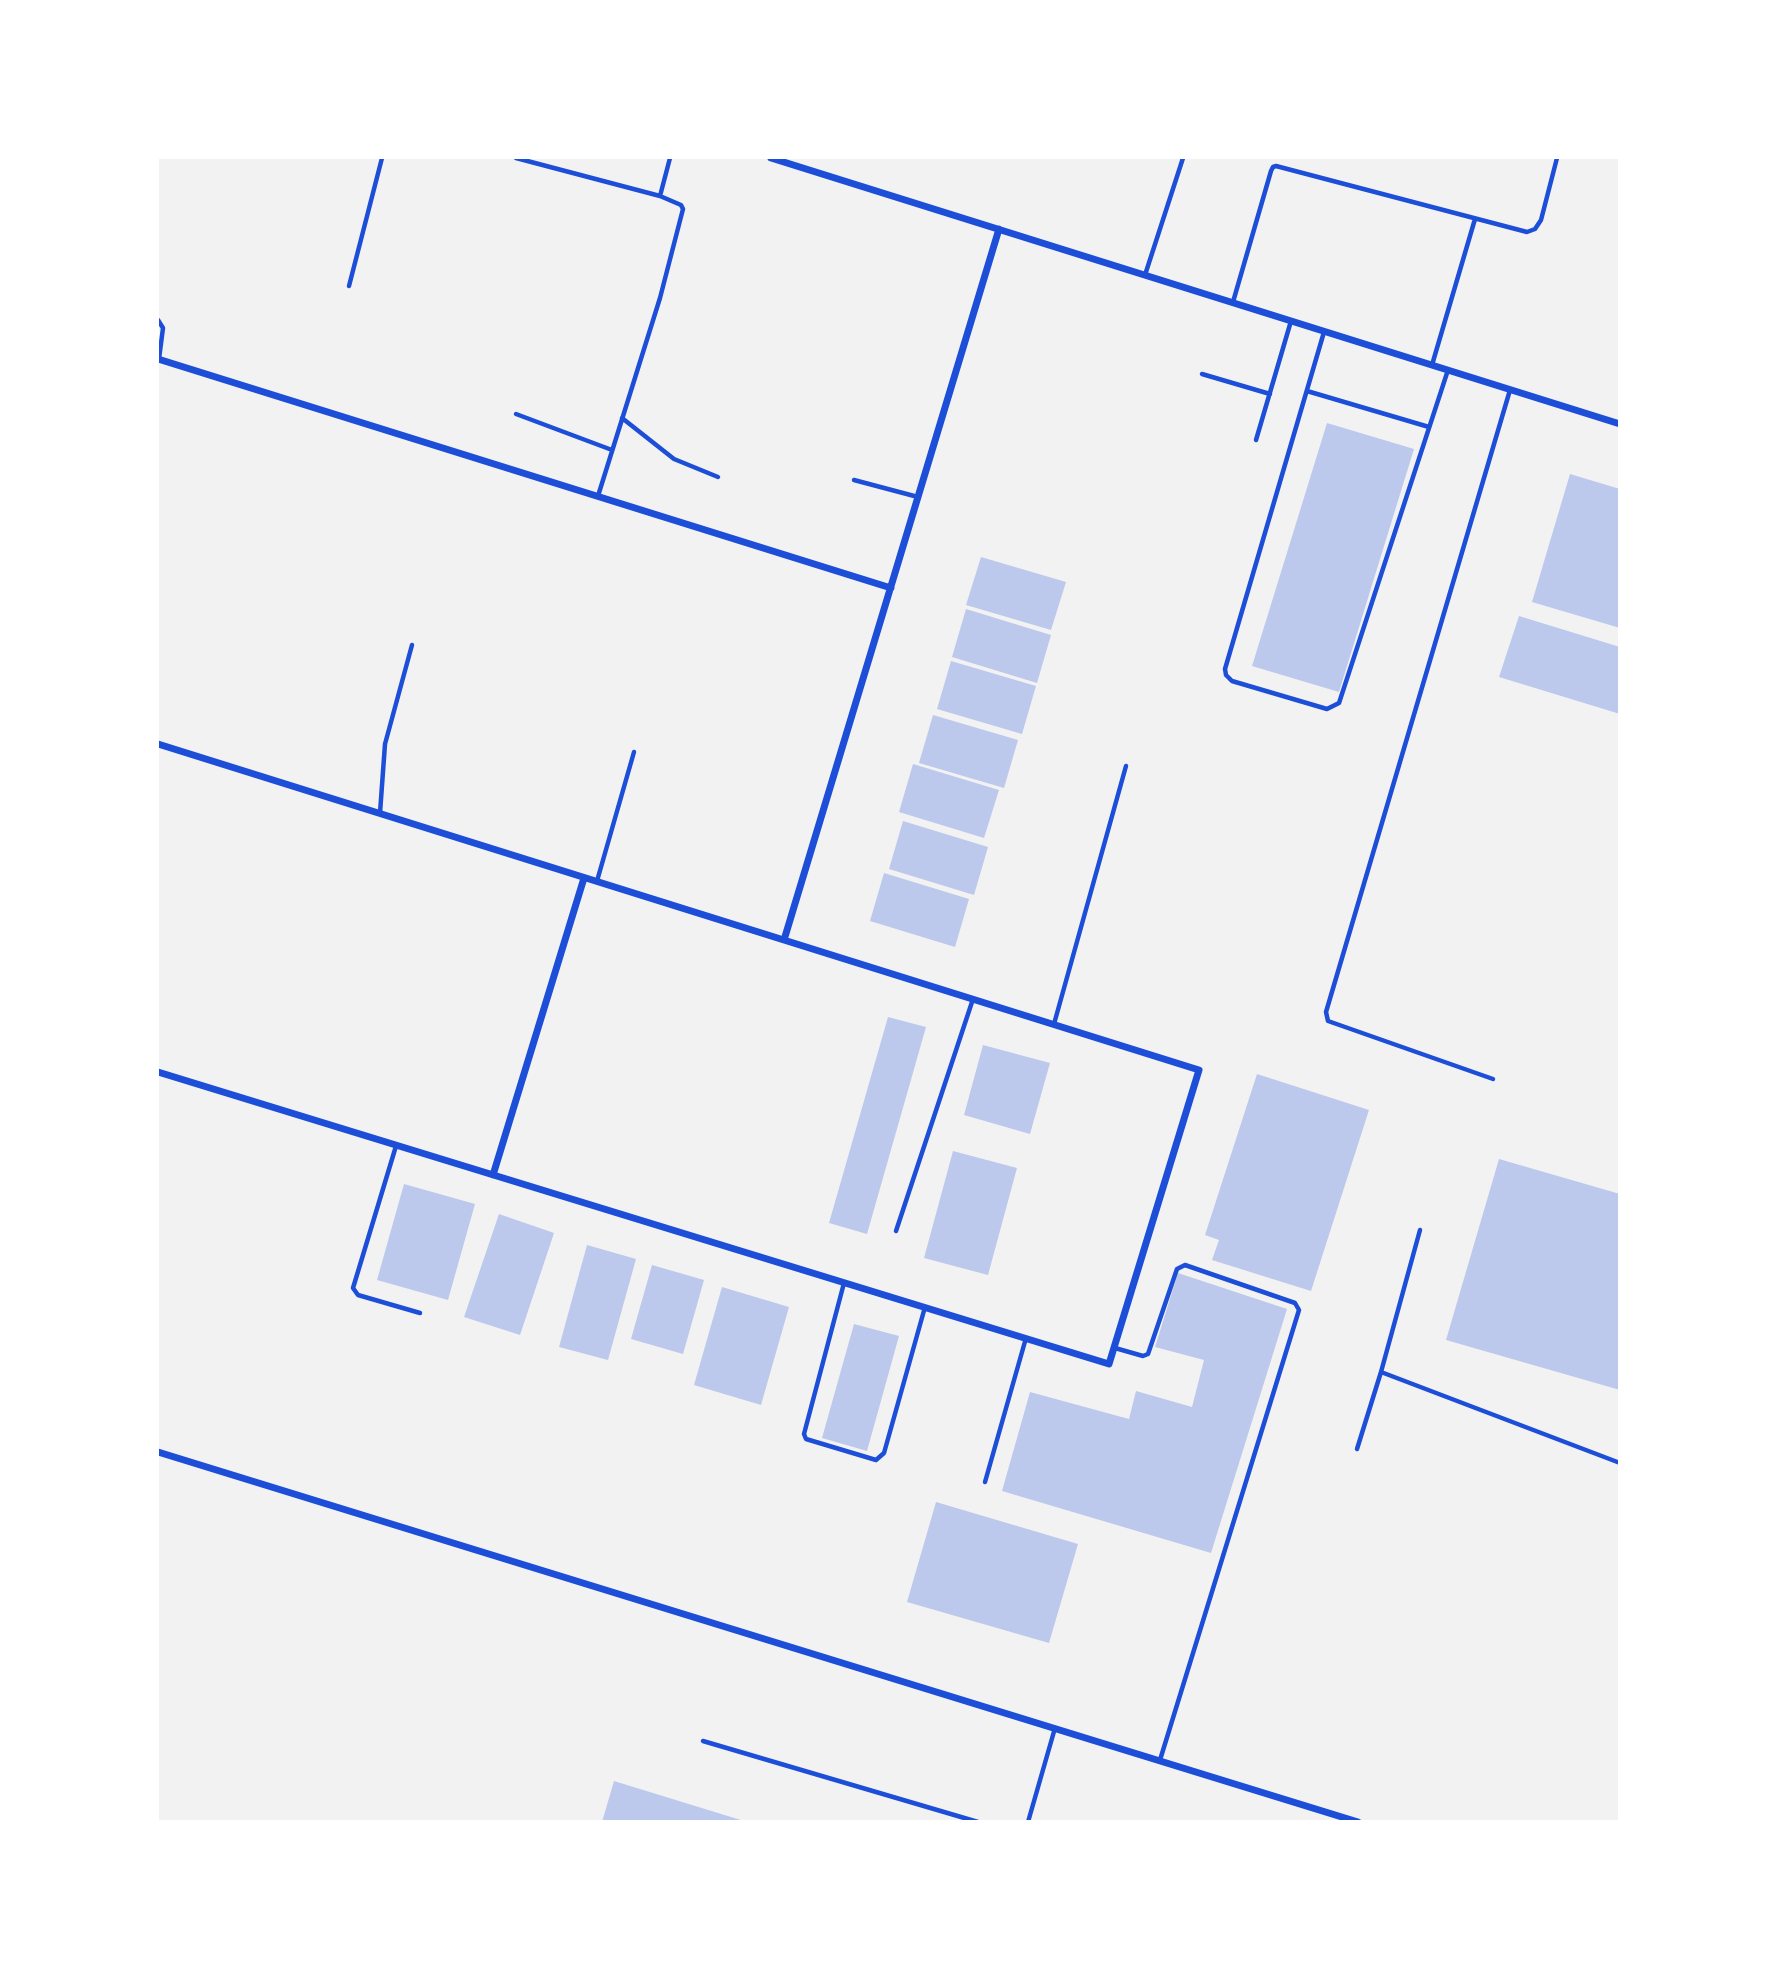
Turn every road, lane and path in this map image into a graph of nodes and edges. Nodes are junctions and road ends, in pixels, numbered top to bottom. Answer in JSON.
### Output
{"nodes":[{"id":1,"x":382,"y":158,"type":"edge"},
{"id":2,"x":516,"y":158,"type":"edge"},
{"id":3,"x":670,"y":158,"type":"edge"},
{"id":4,"x":771,"y":158,"type":"edge"},
{"id":5,"x":1183,"y":158,"type":"edge"},
{"id":6,"x":1557,"y":158,"type":"edge"},
{"id":7,"x":660,"y":196,"type":"junction"},
{"id":8,"x":1475,"y":219,"type":"junction"},
{"id":9,"x":999,"y":229,"type":"junction"},
{"id":10,"x":1145,"y":275,"type":"junction"},
{"id":11,"x":349,"y":286,"type":"dead end"},
{"id":12,"x":1233,"y":303,"type":"junction"},
{"id":13,"x":158,"y":320,"type":"edge"},
{"id":14,"x":1291,"y":321,"type":"junction"},
{"id":15,"x":1325,"y":331,"type":"junction"},
{"id":16,"x":158,"y":359,"type":"edge"},
{"id":17,"x":1432,"y":365,"type":"junction"},
{"id":18,"x":1448,"y":370,"type":"junction"},
{"id":19,"x":1202,"y":374,"type":"dead end"},
{"id":20,"x":1510,"y":390,"type":"junction"},
{"id":21,"x":1307,"y":391,"type":"junction"},
{"id":22,"x":1269,"y":394,"type":"junction"},
{"id":23,"x":516,"y":414,"type":"dead end"},
{"id":24,"x":622,"y":418,"type":"junction"},
{"id":25,"x":1619,"y":424,"type":"edge"},
{"id":26,"x":1429,"y":427,"type":"junction"},
{"id":27,"x":1256,"y":440,"type":"dead end"},
{"id":28,"x":612,"y":450,"type":"junction"},
{"id":29,"x":718,"y":477,"type":"dead end"},
{"id":30,"x":854,"y":480,"type":"dead end"},
{"id":31,"x":598,"y":496,"type":"junction"},
{"id":32,"x":918,"y":497,"type":"junction"},
{"id":33,"x":891,"y":588,"type":"junction"},
{"id":34,"x":412,"y":645,"type":"dead end"},
{"id":35,"x":158,"y":744,"type":"edge"},
{"id":36,"x":634,"y":751,"type":"dead end"},
{"id":37,"x":1126,"y":766,"type":"dead end"},
{"id":38,"x":379,"y":814,"type":"junction"},
{"id":39,"x":584,"y":877,"type":"junction"},
{"id":40,"x":597,"y":881,"type":"junction"},
{"id":41,"x":784,"y":940,"type":"junction"},
{"id":42,"x":973,"y":999,"type":"junction"},
{"id":43,"x":1053,"y":1024,"type":"junction"},
{"id":44,"x":158,"y":1072,"type":"edge"},
{"id":45,"x":1493,"y":1079,"type":"dead end"},
{"id":46,"x":396,"y":1145,"type":"junction"},
{"id":47,"x":493,"y":1175,"type":"junction"},
{"id":48,"x":1420,"y":1230,"type":"dead end"},
{"id":49,"x":896,"y":1231,"type":"dead end"},
{"id":50,"x":844,"y":1282,"type":"junction"},
{"id":51,"x":925,"y":1307,"type":"junction"},
{"id":52,"x":420,"y":1313,"type":"dead end"},
{"id":53,"x":1026,"y":1338,"type":"junction"},
{"id":54,"x":1114,"y":1348,"type":"junction"},
{"id":55,"x":1381,"y":1372,"type":"junction"},
{"id":56,"x":1357,"y":1449,"type":"dead end"},
{"id":57,"x":158,"y":1452,"type":"edge"},
{"id":58,"x":1619,"y":1463,"type":"edge"},
{"id":59,"x":985,"y":1482,"type":"dead end"},
{"id":60,"x":1055,"y":1728,"type":"junction"},
{"id":61,"x":703,"y":1741,"type":"dead end"},
{"id":62,"x":1160,"y":1761,"type":"junction"},
{"id":63,"x":978,"y":1822,"type":"edge"},
{"id":64,"x":1028,"y":1822,"type":"edge"},
{"id":65,"x":1358,"y":1822,"type":"edge"}],
"edges":[{"from":1,"to":11,"type":"lane"},
{"from":2,"to":7,"type":"lane"},
{"from":3,"to":7,"type":"lane"},
{"from":4,"to":9,"type":"street"},
{"from":5,"to":10,"type":"lane"},
{"from":6,"to":8,"type":"lane"},
{"from":7,"to":24,"type":"lane"},
{"from":8,"to":12,"type":"lane"},
{"from":8,"to":17,"type":"lane"},
{"from":9,"to":10,"type":"street"},
{"from":9,"to":32,"type":"street"},
{"from":10,"to":12,"type":"street"},
{"from":12,"to":14,"type":"street"},
{"from":13,"to":16,"type":"lane"},
{"from":14,"to":15,"type":"street"},
{"from":14,"to":22,"type":"lane"},
{"from":15,"to":17,"type":"street"},
{"from":15,"to":21,"type":"lane"},
{"from":16,"to":31,"type":"street"},
{"from":17,"to":18,"type":"street"},
{"from":18,"to":20,"type":"street"},
{"from":18,"to":26,"type":"lane"},
{"from":19,"to":22,"type":"lane"},
{"from":20,"to":25,"type":"street"},
{"from":20,"to":45,"type":"lane"},
{"from":21,"to":26,"type":"lane"},
{"from":21,"to":26,"type":"lane"},
{"from":22,"to":27,"type":"lane"},
{"from":23,"to":28,"type":"lane"},
{"from":24,"to":28,"type":"lane"},
{"from":24,"to":29,"type":"lane"},
{"from":28,"to":31,"type":"lane"},
{"from":30,"to":32,"type":"lane"},
{"from":31,"to":33,"type":"street"},
{"from":32,"to":33,"type":"street"},
{"from":33,"to":41,"type":"street"},
{"from":34,"to":38,"type":"lane"},
{"from":35,"to":38,"type":"street"},
{"from":36,"to":40,"type":"lane"},
{"from":37,"to":43,"type":"lane"},
{"from":38,"to":39,"type":"street"},
{"from":39,"to":40,"type":"street"},
{"from":39,"to":47,"type":"street"},
{"from":40,"to":41,"type":"street"},
{"from":41,"to":42,"type":"street"},
{"from":42,"to":43,"type":"street"},
{"from":42,"to":49,"type":"lane"},
{"from":43,"to":54,"type":"street"},
{"from":44,"to":46,"type":"street"},
{"from":46,"to":47,"type":"street"},
{"from":46,"to":52,"type":"lane"},
{"from":47,"to":50,"type":"street"},
{"from":48,"to":55,"type":"lane"},
{"from":50,"to":51,"type":"street"},
{"from":50,"to":51,"type":"lane"},
{"from":51,"to":53,"type":"street"},
{"from":53,"to":54,"type":"street"},
{"from":53,"to":59,"type":"lane"},
{"from":54,"to":62,"type":"lane"},
{"from":55,"to":56,"type":"lane"},
{"from":55,"to":58,"type":"lane"},
{"from":57,"to":60,"type":"street"},
{"from":60,"to":62,"type":"street"},
{"from":60,"to":64,"type":"lane"},
{"from":61,"to":63,"type":"lane"},
{"from":62,"to":65,"type":"street"}]}
